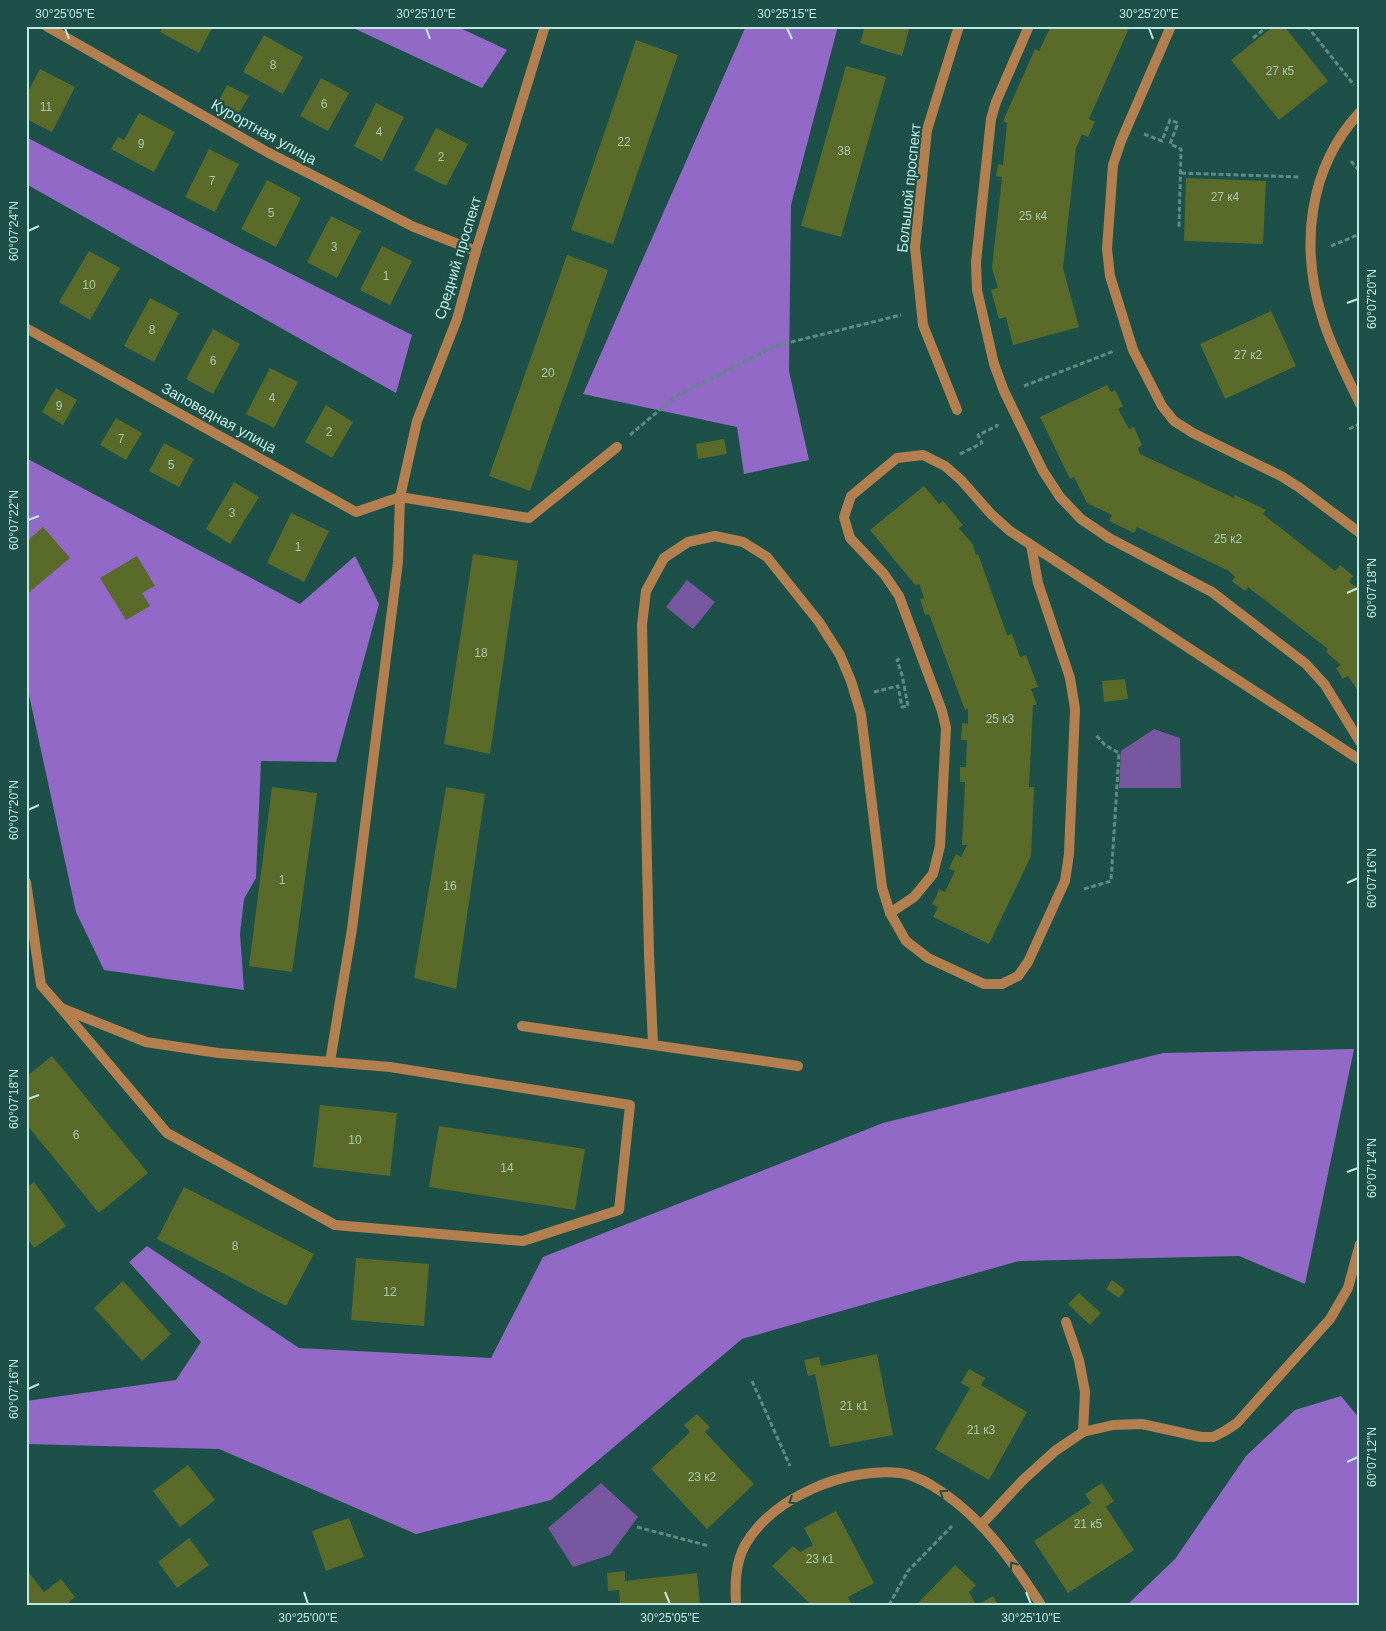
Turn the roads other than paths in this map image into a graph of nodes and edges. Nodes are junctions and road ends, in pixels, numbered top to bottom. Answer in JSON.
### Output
{"nodes":[{"id":1,"x":46,"y":26,"type":"edge"},
{"id":2,"x":545,"y":26,"type":"edge"},
{"id":3,"x":959,"y":26,"type":"edge"},
{"id":4,"x":1030,"y":26,"type":"edge"},
{"id":5,"x":1171,"y":26,"type":"edge"},
{"id":6,"x":1360,"y":112,"type":"edge"},
{"id":7,"x":476,"y":250,"type":"junction"},
{"id":8,"x":26,"y":328,"type":"edge"},
{"id":9,"x":1360,"y":404,"type":"edge"},
{"id":10,"x":957,"y":410,"type":"dead end"},
{"id":11,"x":617,"y":447,"type":"road end"},
{"id":12,"x":400,"y":497,"type":"junction"},
{"id":13,"x":1360,"y":533,"type":"edge"},
{"id":14,"x":1031,"y":544,"type":"junction"},
{"id":15,"x":1360,"y":742,"type":"edge"},
{"id":16,"x":1360,"y":760,"type":"edge"},
{"id":17,"x":26,"y":882,"type":"edge"},
{"id":18,"x":890,"y":913,"type":"junction"},
{"id":19,"x":61,"y":1008,"type":"junction"},
{"id":20,"x":522,"y":1026,"type":"dead end"},
{"id":21,"x":653,"y":1044,"type":"junction"},
{"id":22,"x":330,"y":1062,"type":"junction"},
{"id":23,"x":798,"y":1066,"type":"dead end"},
{"id":24,"x":1360,"y":1244,"type":"edge"},
{"id":25,"x":1066,"y":1322,"type":"dead end"},
{"id":26,"x":1083,"y":1432,"type":"junction"},
{"id":27,"x":981,"y":1525,"type":"junction"},
{"id":28,"x":736,"y":1605,"type":"edge"},
{"id":29,"x":1041,"y":1605,"type":"edge"}],
"edges":[{"from":1,"to":7,"type":"street","name":"Курортная улица"},
{"from":2,"to":7,"type":"street","name":"Средний проспект"},
{"from":3,"to":10,"type":"street","name":"Большой проспект"},
{"from":4,"to":15,"type":"street"},
{"from":5,"to":13,"type":"street"},
{"from":6,"to":9,"type":"street"},
{"from":7,"to":12,"type":"street","name":"Средний проспект"},
{"from":8,"to":12,"type":"street","name":"Заповедная улица"},
{"from":11,"to":12,"type":"street"},
{"from":12,"to":22,"type":"street","name":"Средний проспект"},
{"from":14,"to":16,"type":"street"},
{"from":14,"to":18,"type":"street"},
{"from":14,"to":18,"type":"street"},
{"from":17,"to":19,"type":"street"},
{"from":18,"to":21,"type":"street"},
{"from":19,"to":22,"type":"street"},
{"from":19,"to":22,"type":"street"},
{"from":20,"to":21,"type":"street"},
{"from":21,"to":23,"type":"street"},
{"from":24,"to":26,"type":"street"},
{"from":25,"to":26,"type":"street"},
{"from":26,"to":27,"type":"street"},
{"from":27,"to":28,"type":"street","one_way":true},
{"from":29,"to":27,"type":"street","one_way":true}]}
